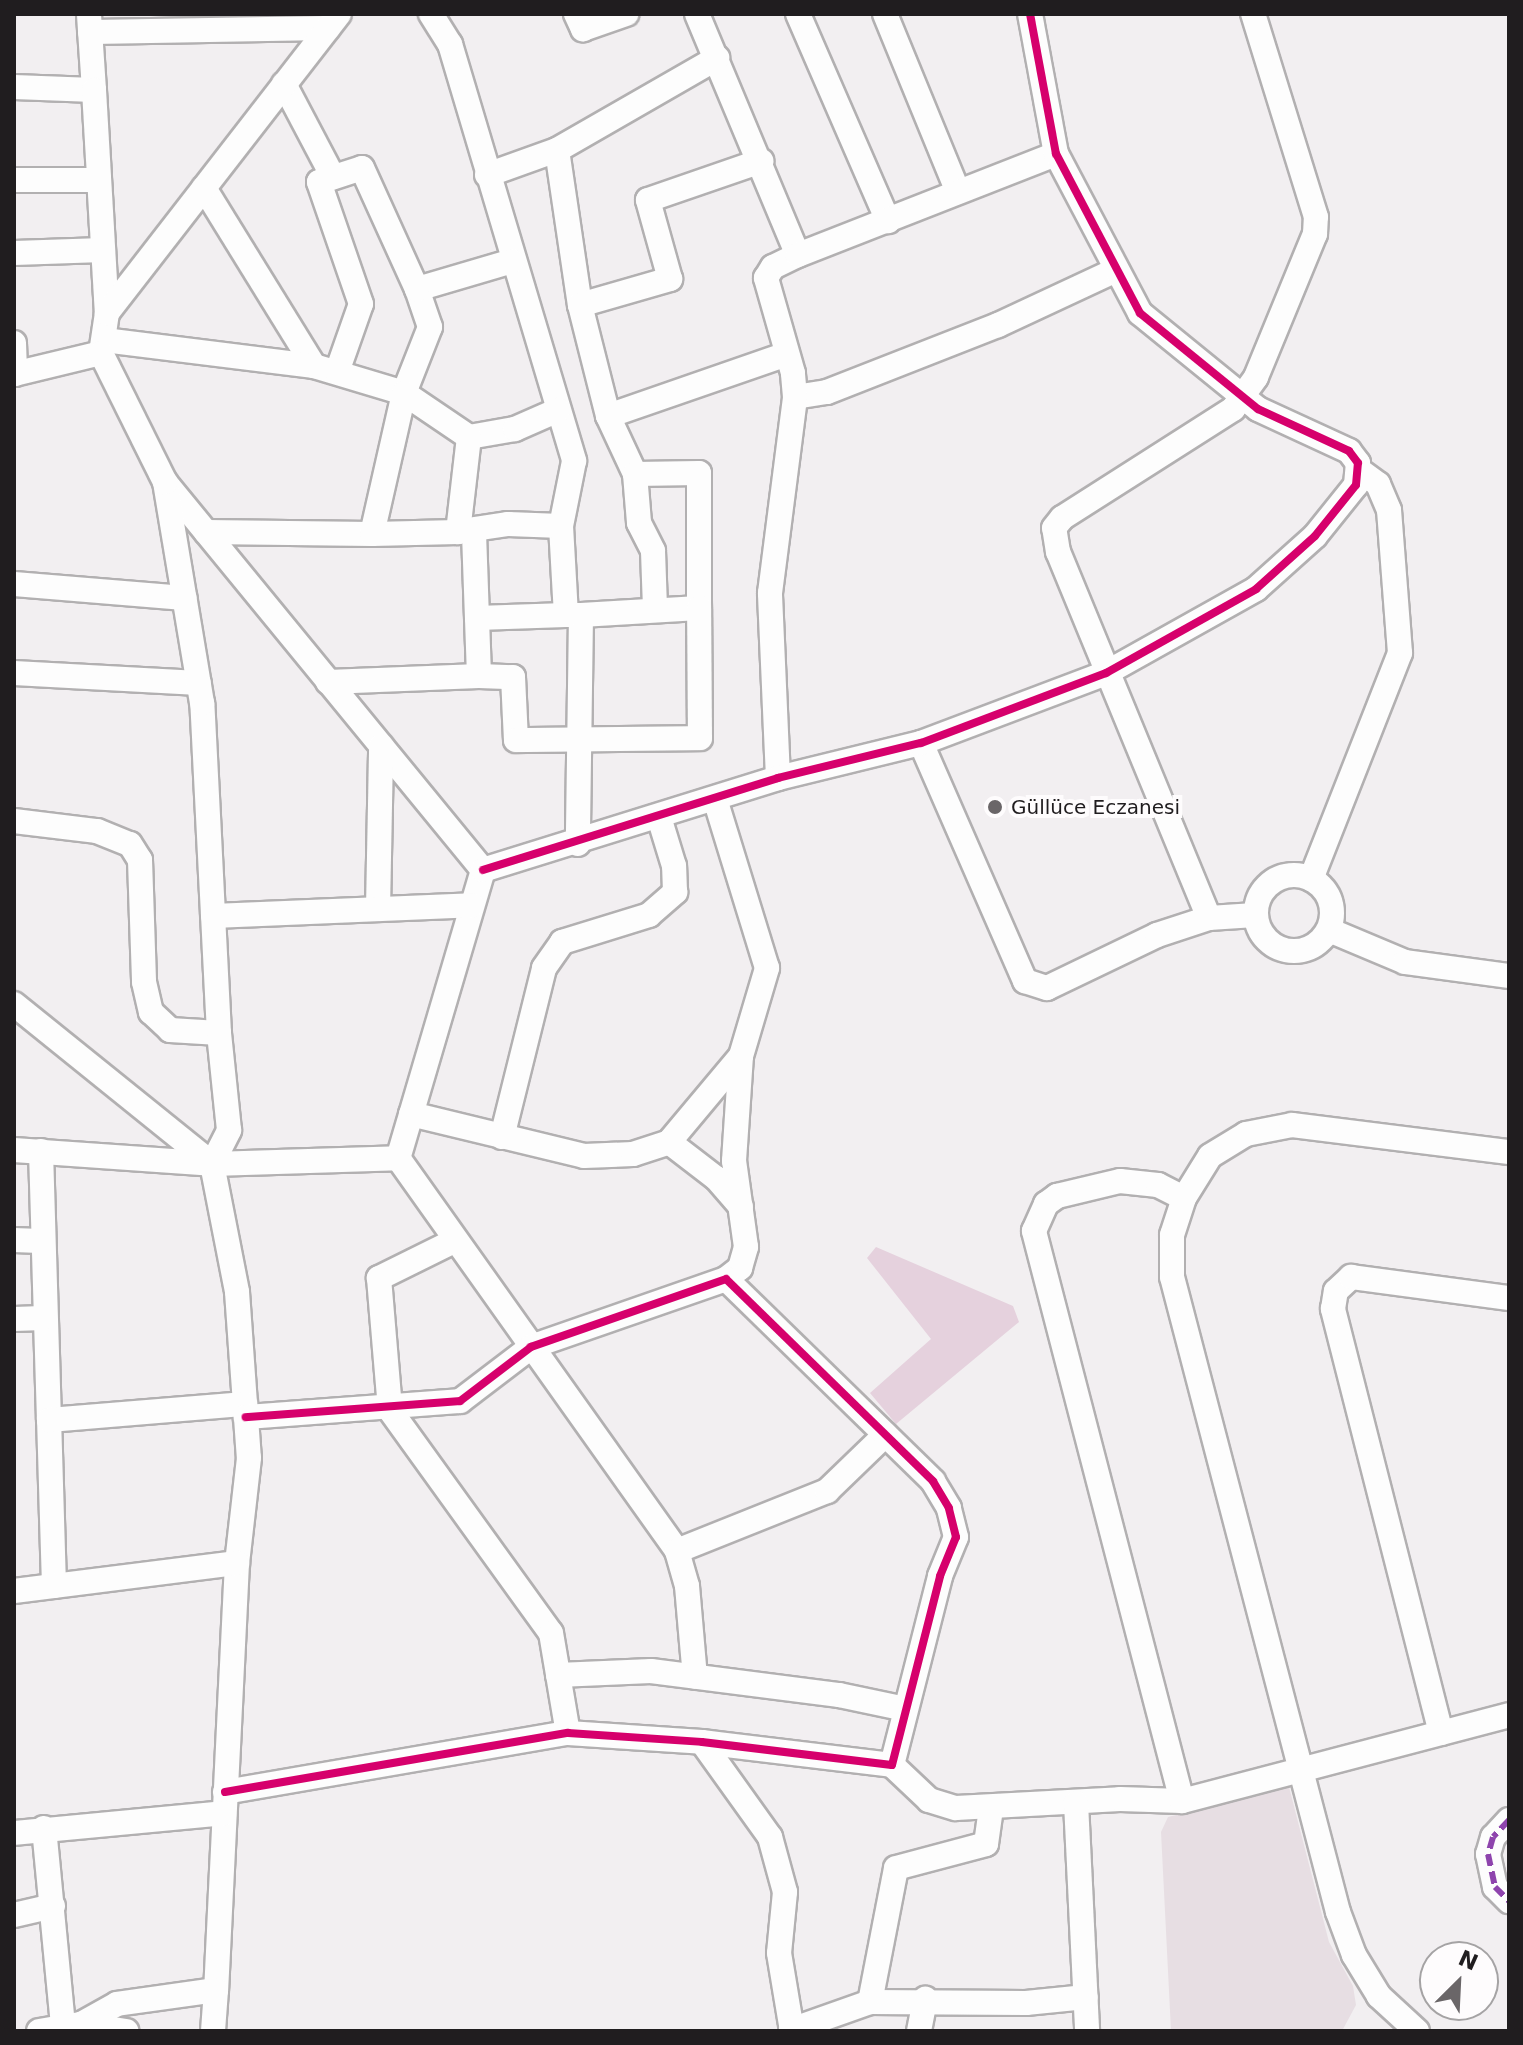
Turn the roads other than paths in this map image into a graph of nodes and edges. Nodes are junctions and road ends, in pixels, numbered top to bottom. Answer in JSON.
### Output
{"nodes":[{"id":1,"x":431,"y":14,"type":"edge"},
{"id":2,"x":576,"y":14,"type":"edge"},
{"id":3,"x":626,"y":14,"type":"edge"},
{"id":4,"x":697,"y":14,"type":"edge"},
{"id":5,"x":798,"y":14,"type":"edge"},
{"id":6,"x":885,"y":14,"type":"edge"},
{"id":7,"x":1030,"y":14,"type":"edge"},
{"id":8,"x":1253,"y":14,"type":"edge"},
{"id":9,"x":334,"y":21,"type":"edge"},
{"id":10,"x":89,"y":23,"type":"edge"},
{"id":11,"x":156,"y":23,"type":"edge"},
{"id":12,"x":717,"y":58,"type":"junction"},
{"id":13,"x":284,"y":84,"type":"junction"},
{"id":14,"x":14,"y":87,"type":"edge"},
{"id":15,"x":94,"y":90,"type":"junction"},
{"id":16,"x":557,"y":150,"type":"junction"},
{"id":17,"x":1056,"y":154,"type":"junction"},
{"id":18,"x":761,"y":161,"type":"junction"},
{"id":19,"x":487,"y":175,"type":"junction"},
{"id":20,"x":333,"y":177,"type":"junction"},
{"id":21,"x":14,"y":180,"type":"edge"},
{"id":22,"x":99,"y":180,"type":"junction"},
{"id":23,"x":204,"y":188,"type":"junction"},
{"id":24,"x":958,"y":192,"type":"junction"},
{"id":25,"x":888,"y":221,"type":"junction"},
{"id":26,"x":103,"y":250,"type":"junction"},
{"id":27,"x":14,"y":253,"type":"edge"},
{"id":28,"x":798,"y":255,"type":"junction"},
{"id":29,"x":512,"y":261,"type":"junction"},
{"id":30,"x":1114,"y":271,"type":"junction"},
{"id":31,"x":417,"y":289,"type":"junction"},
{"id":32,"x":580,"y":305,"type":"junction"},
{"id":33,"x":107,"y":313,"type":"junction"},
{"id":34,"x":14,"y":343,"type":"edge"},
{"id":35,"x":102,"y":347,"type":"junction"},
{"id":36,"x":787,"y":354,"type":"junction"},
{"id":37,"x":325,"y":369,"type":"junction"},
{"id":38,"x":14,"y":374,"type":"edge"},
{"id":39,"x":404,"y":393,"type":"junction"},
{"id":40,"x":1245,"y":394,"type":"junction"},
{"id":41,"x":795,"y":397,"type":"junction"},
{"id":42,"x":558,"y":410,"type":"junction"},
{"id":43,"x":608,"y":416,"type":"junction"},
{"id":44,"x":469,"y":437,"type":"junction"},
{"id":45,"x":1360,"y":471,"type":"junction"},
{"id":46,"x":635,"y":474,"type":"junction"},
{"id":47,"x":165,"y":482,"type":"junction"},
{"id":48,"x":561,"y":526,"type":"junction"},
{"id":49,"x":466,"y":531,"type":"junction"},
{"id":50,"x":206,"y":532,"type":"junction"},
{"id":51,"x":372,"y":534,"type":"junction"},
{"id":52,"x":14,"y":584,"type":"edge"},
{"id":53,"x":184,"y":598,"type":"junction"},
{"id":54,"x":655,"y":608,"type":"junction"},
{"id":55,"x":699,"y":608,"type":"junction"},
{"id":56,"x":574,"y":615,"type":"junction"},
{"id":57,"x":477,"y":618,"type":"junction"},
{"id":58,"x":14,"y":673,"type":"edge"},
{"id":59,"x":1106,"y":673,"type":"junction"},
{"id":60,"x":479,"y":676,"type":"junction"},
{"id":61,"x":328,"y":682,"type":"junction"},
{"id":62,"x":199,"y":683,"type":"junction"},
{"id":63,"x":576,"y":741,"type":"junction"},
{"id":64,"x":921,"y":743,"type":"junction"},
{"id":65,"x":381,"y":746,"type":"junction"},
{"id":66,"x":778,"y":778,"type":"junction"},
{"id":67,"x":715,"y":799,"type":"junction"},
{"id":68,"x":659,"y":817,"type":"junction"},
{"id":69,"x":14,"y":821,"type":"edge"},
{"id":70,"x":578,"y":844,"type":"junction"},
{"id":71,"x":483,"y":870,"type":"junction"},
{"id":72,"x":1311,"y":879,"type":"junction"},
{"id":73,"x":472,"y":905,"type":"junction"},
{"id":74,"x":378,"y":909,"type":"junction"},
{"id":75,"x":1255,"y":915,"type":"junction"},
{"id":76,"x":213,"y":916,"type":"junction"},
{"id":77,"x":1209,"y":918,"type":"junction"},
{"id":78,"x":1329,"y":930,"type":"junction"},
{"id":79,"x":1509,"y":976,"type":"edge"},
{"id":80,"x":14,"y":1004,"type":"edge"},
{"id":81,"x":219,"y":1033,"type":"junction"},
{"id":82,"x":741,"y":1056,"type":"junction"},
{"id":83,"x":411,"y":1114,"type":"junction"},
{"id":84,"x":502,"y":1137,"type":"junction"},
{"id":85,"x":669,"y":1142,"type":"junction"},
{"id":86,"x":14,"y":1150,"type":"edge"},
{"id":87,"x":41,"y":1151,"type":"junction"},
{"id":88,"x":1509,"y":1152,"type":"edge"},
{"id":89,"x":398,"y":1158,"type":"junction"},
{"id":90,"x":212,"y":1164,"type":"junction"},
{"id":91,"x":1184,"y":1198,"type":"junction"},
{"id":92,"x":741,"y":1207,"type":"junction"},
{"id":93,"x":14,"y":1240,"type":"edge"},
{"id":94,"x":40,"y":1241,"type":"junction"},
{"id":95,"x":454,"y":1241,"type":"junction"},
{"id":96,"x":726,"y":1279,"type":"junction"},
{"id":97,"x":1509,"y":1298,"type":"edge"},
{"id":98,"x":43,"y":1318,"type":"junction"},
{"id":99,"x":14,"y":1319,"type":"edge"},
{"id":100,"x":531,"y":1347,"type":"junction"},
{"id":101,"x":246,"y":1410,"type":"junction"},
{"id":102,"x":390,"y":1410,"type":"junction"},
{"id":103,"x":49,"y":1420,"type":"junction"},
{"id":104,"x":885,"y":1435,"type":"junction"},
{"id":105,"x":677,"y":1551,"type":"junction"},
{"id":106,"x":237,"y":1563,"type":"junction"},
{"id":107,"x":54,"y":1586,"type":"junction"},
{"id":108,"x":14,"y":1591,"type":"edge"},
{"id":109,"x":558,"y":1675,"type":"junction"},
{"id":110,"x":695,"y":1677,"type":"junction"},
{"id":111,"x":906,"y":1709,"type":"junction"},
{"id":112,"x":1509,"y":1715,"type":"edge"},
{"id":113,"x":568,"y":1733,"type":"junction"},
{"id":114,"x":1441,"y":1733,"type":"junction"},
{"id":115,"x":702,"y":1742,"type":"junction"},
{"id":116,"x":892,"y":1765,"type":"junction"},
{"id":117,"x":1300,"y":1770,"type":"junction"},
{"id":118,"x":1182,"y":1801,"type":"junction"},
{"id":119,"x":224,"y":1802,"type":"junction"},
{"id":120,"x":1076,"y":1803,"type":"junction"},
{"id":121,"x":991,"y":1808,"type":"junction"},
{"id":122,"x":1509,"y":1820,"type":"edge"},
{"id":123,"x":44,"y":1828,"type":"junction"},
{"id":124,"x":14,"y":1833,"type":"edge"},
{"id":125,"x":1509,"y":1901,"type":"edge"},
{"id":126,"x":53,"y":1906,"type":"junction"},
{"id":127,"x":14,"y":1915,"type":"edge"},
{"id":128,"x":216,"y":1990,"type":"junction"},
{"id":129,"x":1086,"y":1997,"type":"junction"},
{"id":130,"x":925,"y":1999,"type":"junction"},
{"id":131,"x":870,"y":2002,"type":"junction"},
{"id":132,"x":61,"y":2027,"type":"edge"},
{"id":133,"x":791,"y":2030,"type":"edge"},
{"id":134,"x":126,"y":2031,"type":"edge"},
{"id":135,"x":213,"y":2031,"type":"edge"},
{"id":136,"x":919,"y":2031,"type":"edge"},
{"id":137,"x":1087,"y":2031,"type":"edge"},
{"id":138,"x":1417,"y":2031,"type":"edge"}],
"edges":[{"from":1,"to":19,"type":"street"},
{"from":2,"to":3,"type":"street"},
{"from":4,"to":12,"type":"street"},
{"from":5,"to":25,"type":"street"},
{"from":6,"to":24,"type":"street"},
{"from":7,"to":17,"type":"street"},
{"from":8,"to":40,"type":"street"},
{"from":9,"to":11,"type":"street"},
{"from":9,"to":13,"type":"street"},
{"from":10,"to":11,"type":"street"},
{"from":10,"to":15,"type":"street"},
{"from":12,"to":16,"type":"street"},
{"from":12,"to":18,"type":"street"},
{"from":13,"to":20,"type":"street"},
{"from":13,"to":23,"type":"street"},
{"from":14,"to":15,"type":"street"},
{"from":15,"to":22,"type":"street"},
{"from":16,"to":19,"type":"street"},
{"from":16,"to":32,"type":"street"},
{"from":17,"to":24,"type":"street"},
{"from":17,"to":30,"type":"street"},
{"from":18,"to":28,"type":"street"},
{"from":18,"to":32,"type":"street"},
{"from":19,"to":29,"type":"street"},
{"from":20,"to":31,"type":"street"},
{"from":20,"to":37,"type":"street"},
{"from":21,"to":22,"type":"street"},
{"from":22,"to":26,"type":"street"},
{"from":23,"to":33,"type":"street"},
{"from":23,"to":37,"type":"street"},
{"from":24,"to":25,"type":"street"},
{"from":25,"to":28,"type":"street"},
{"from":26,"to":27,"type":"street"},
{"from":26,"to":33,"type":"street"},
{"from":28,"to":36,"type":"street"},
{"from":29,"to":31,"type":"street"},
{"from":29,"to":42,"type":"street"},
{"from":30,"to":40,"type":"street"},
{"from":30,"to":41,"type":"street"},
{"from":31,"to":39,"type":"street"},
{"from":32,"to":43,"type":"street"},
{"from":33,"to":35,"type":"street"},
{"from":34,"to":38,"type":"street"},
{"from":35,"to":37,"type":"street"},
{"from":35,"to":38,"type":"street"},
{"from":35,"to":47,"type":"street"},
{"from":36,"to":41,"type":"street"},
{"from":36,"to":43,"type":"street"},
{"from":37,"to":39,"type":"street"},
{"from":39,"to":44,"type":"street"},
{"from":39,"to":51,"type":"street"},
{"from":40,"to":45,"type":"street"},
{"from":40,"to":59,"type":"street"},
{"from":41,"to":66,"type":"street"},
{"from":42,"to":44,"type":"street"},
{"from":42,"to":48,"type":"street"},
{"from":43,"to":46,"type":"street"},
{"from":44,"to":49,"type":"street"},
{"from":45,"to":59,"type":"street"},
{"from":45,"to":72,"type":"street"},
{"from":46,"to":54,"type":"street"},
{"from":46,"to":55,"type":"street"},
{"from":47,"to":50,"type":"street"},
{"from":47,"to":53,"type":"street"},
{"from":48,"to":49,"type":"street"},
{"from":48,"to":56,"type":"street"},
{"from":49,"to":51,"type":"street"},
{"from":49,"to":57,"type":"street"},
{"from":50,"to":51,"type":"street"},
{"from":50,"to":61,"type":"street"},
{"from":52,"to":53,"type":"street"},
{"from":53,"to":62,"type":"street"},
{"from":54,"to":55,"type":"street"},
{"from":54,"to":56,"type":"street"},
{"from":55,"to":63,"type":"street"},
{"from":56,"to":57,"type":"street"},
{"from":56,"to":63,"type":"street"},
{"from":57,"to":60,"type":"street"},
{"from":58,"to":62,"type":"street"},
{"from":59,"to":64,"type":"street"},
{"from":59,"to":77,"type":"street"},
{"from":60,"to":61,"type":"street"},
{"from":60,"to":63,"type":"street"},
{"from":61,"to":65,"type":"street"},
{"from":62,"to":76,"type":"street"},
{"from":63,"to":70,"type":"street"},
{"from":64,"to":66,"type":"street"},
{"from":64,"to":77,"type":"street"},
{"from":65,"to":71,"type":"street"},
{"from":65,"to":74,"type":"street"},
{"from":66,"to":67,"type":"street"},
{"from":67,"to":68,"type":"street"},
{"from":67,"to":82,"type":"street"},
{"from":68,"to":70,"type":"street"},
{"from":68,"to":84,"type":"street"},
{"from":69,"to":81,"type":"street"},
{"from":70,"to":71,"type":"street"},
{"from":71,"to":73,"type":"street"},
{"from":72,"to":75,"type":"street"},
{"from":72,"to":78,"type":"street"},
{"from":73,"to":74,"type":"street"},
{"from":73,"to":83,"type":"street"},
{"from":74,"to":76,"type":"street"},
{"from":75,"to":77,"type":"street"},
{"from":75,"to":78,"type":"street"},
{"from":76,"to":81,"type":"street"},
{"from":78,"to":79,"type":"street"},
{"from":80,"to":90,"type":"street"},
{"from":81,"to":90,"type":"street"},
{"from":82,"to":85,"type":"street"},
{"from":82,"to":92,"type":"street"},
{"from":83,"to":84,"type":"street"},
{"from":83,"to":89,"type":"street"},
{"from":84,"to":85,"type":"street"},
{"from":85,"to":92,"type":"street"},
{"from":86,"to":87,"type":"street"},
{"from":87,"to":90,"type":"street"},
{"from":87,"to":94,"type":"street"},
{"from":88,"to":91,"type":"street"},
{"from":89,"to":90,"type":"street"},
{"from":89,"to":95,"type":"street"},
{"from":90,"to":101,"type":"street"},
{"from":91,"to":117,"type":"street"},
{"from":91,"to":118,"type":"street"},
{"from":92,"to":96,"type":"street"},
{"from":93,"to":94,"type":"street"},
{"from":94,"to":98,"type":"street"},
{"from":95,"to":100,"type":"street"},
{"from":95,"to":102,"type":"street"},
{"from":96,"to":100,"type":"street"},
{"from":96,"to":104,"type":"street"},
{"from":97,"to":114,"type":"street"},
{"from":98,"to":99,"type":"street"},
{"from":98,"to":103,"type":"street"},
{"from":100,"to":102,"type":"street"},
{"from":100,"to":105,"type":"street"},
{"from":101,"to":102,"type":"street"},
{"from":101,"to":103,"type":"street"},
{"from":101,"to":106,"type":"street"},
{"from":102,"to":109,"type":"street"},
{"from":103,"to":107,"type":"street"},
{"from":104,"to":105,"type":"street"},
{"from":104,"to":111,"type":"street"},
{"from":105,"to":110,"type":"street"},
{"from":106,"to":107,"type":"street"},
{"from":106,"to":119,"type":"street"},
{"from":107,"to":108,"type":"street"},
{"from":109,"to":110,"type":"street"},
{"from":109,"to":113,"type":"street"},
{"from":110,"to":111,"type":"street"},
{"from":111,"to":116,"type":"street"},
{"from":112,"to":114,"type":"street"},
{"from":113,"to":115,"type":"street"},
{"from":113,"to":119,"type":"street"},
{"from":114,"to":117,"type":"street"},
{"from":115,"to":116,"type":"street"},
{"from":115,"to":133,"type":"street"},
{"from":116,"to":121,"type":"street"},
{"from":117,"to":118,"type":"street"},
{"from":117,"to":138,"type":"street"},
{"from":118,"to":120,"type":"street"},
{"from":119,"to":123,"type":"street"},
{"from":119,"to":128,"type":"street"},
{"from":120,"to":121,"type":"street"},
{"from":120,"to":129,"type":"street"},
{"from":121,"to":131,"type":"street"},
{"from":122,"to":125,"type":"street"},
{"from":123,"to":124,"type":"street"},
{"from":123,"to":126,"type":"street"},
{"from":126,"to":127,"type":"street"},
{"from":126,"to":132,"type":"street"},
{"from":128,"to":132,"type":"street"},
{"from":128,"to":135,"type":"street"},
{"from":129,"to":130,"type":"street"},
{"from":129,"to":137,"type":"street"},
{"from":130,"to":131,"type":"street"},
{"from":130,"to":136,"type":"street"},
{"from":131,"to":133,"type":"street"},
{"from":132,"to":134,"type":"street"}]}
